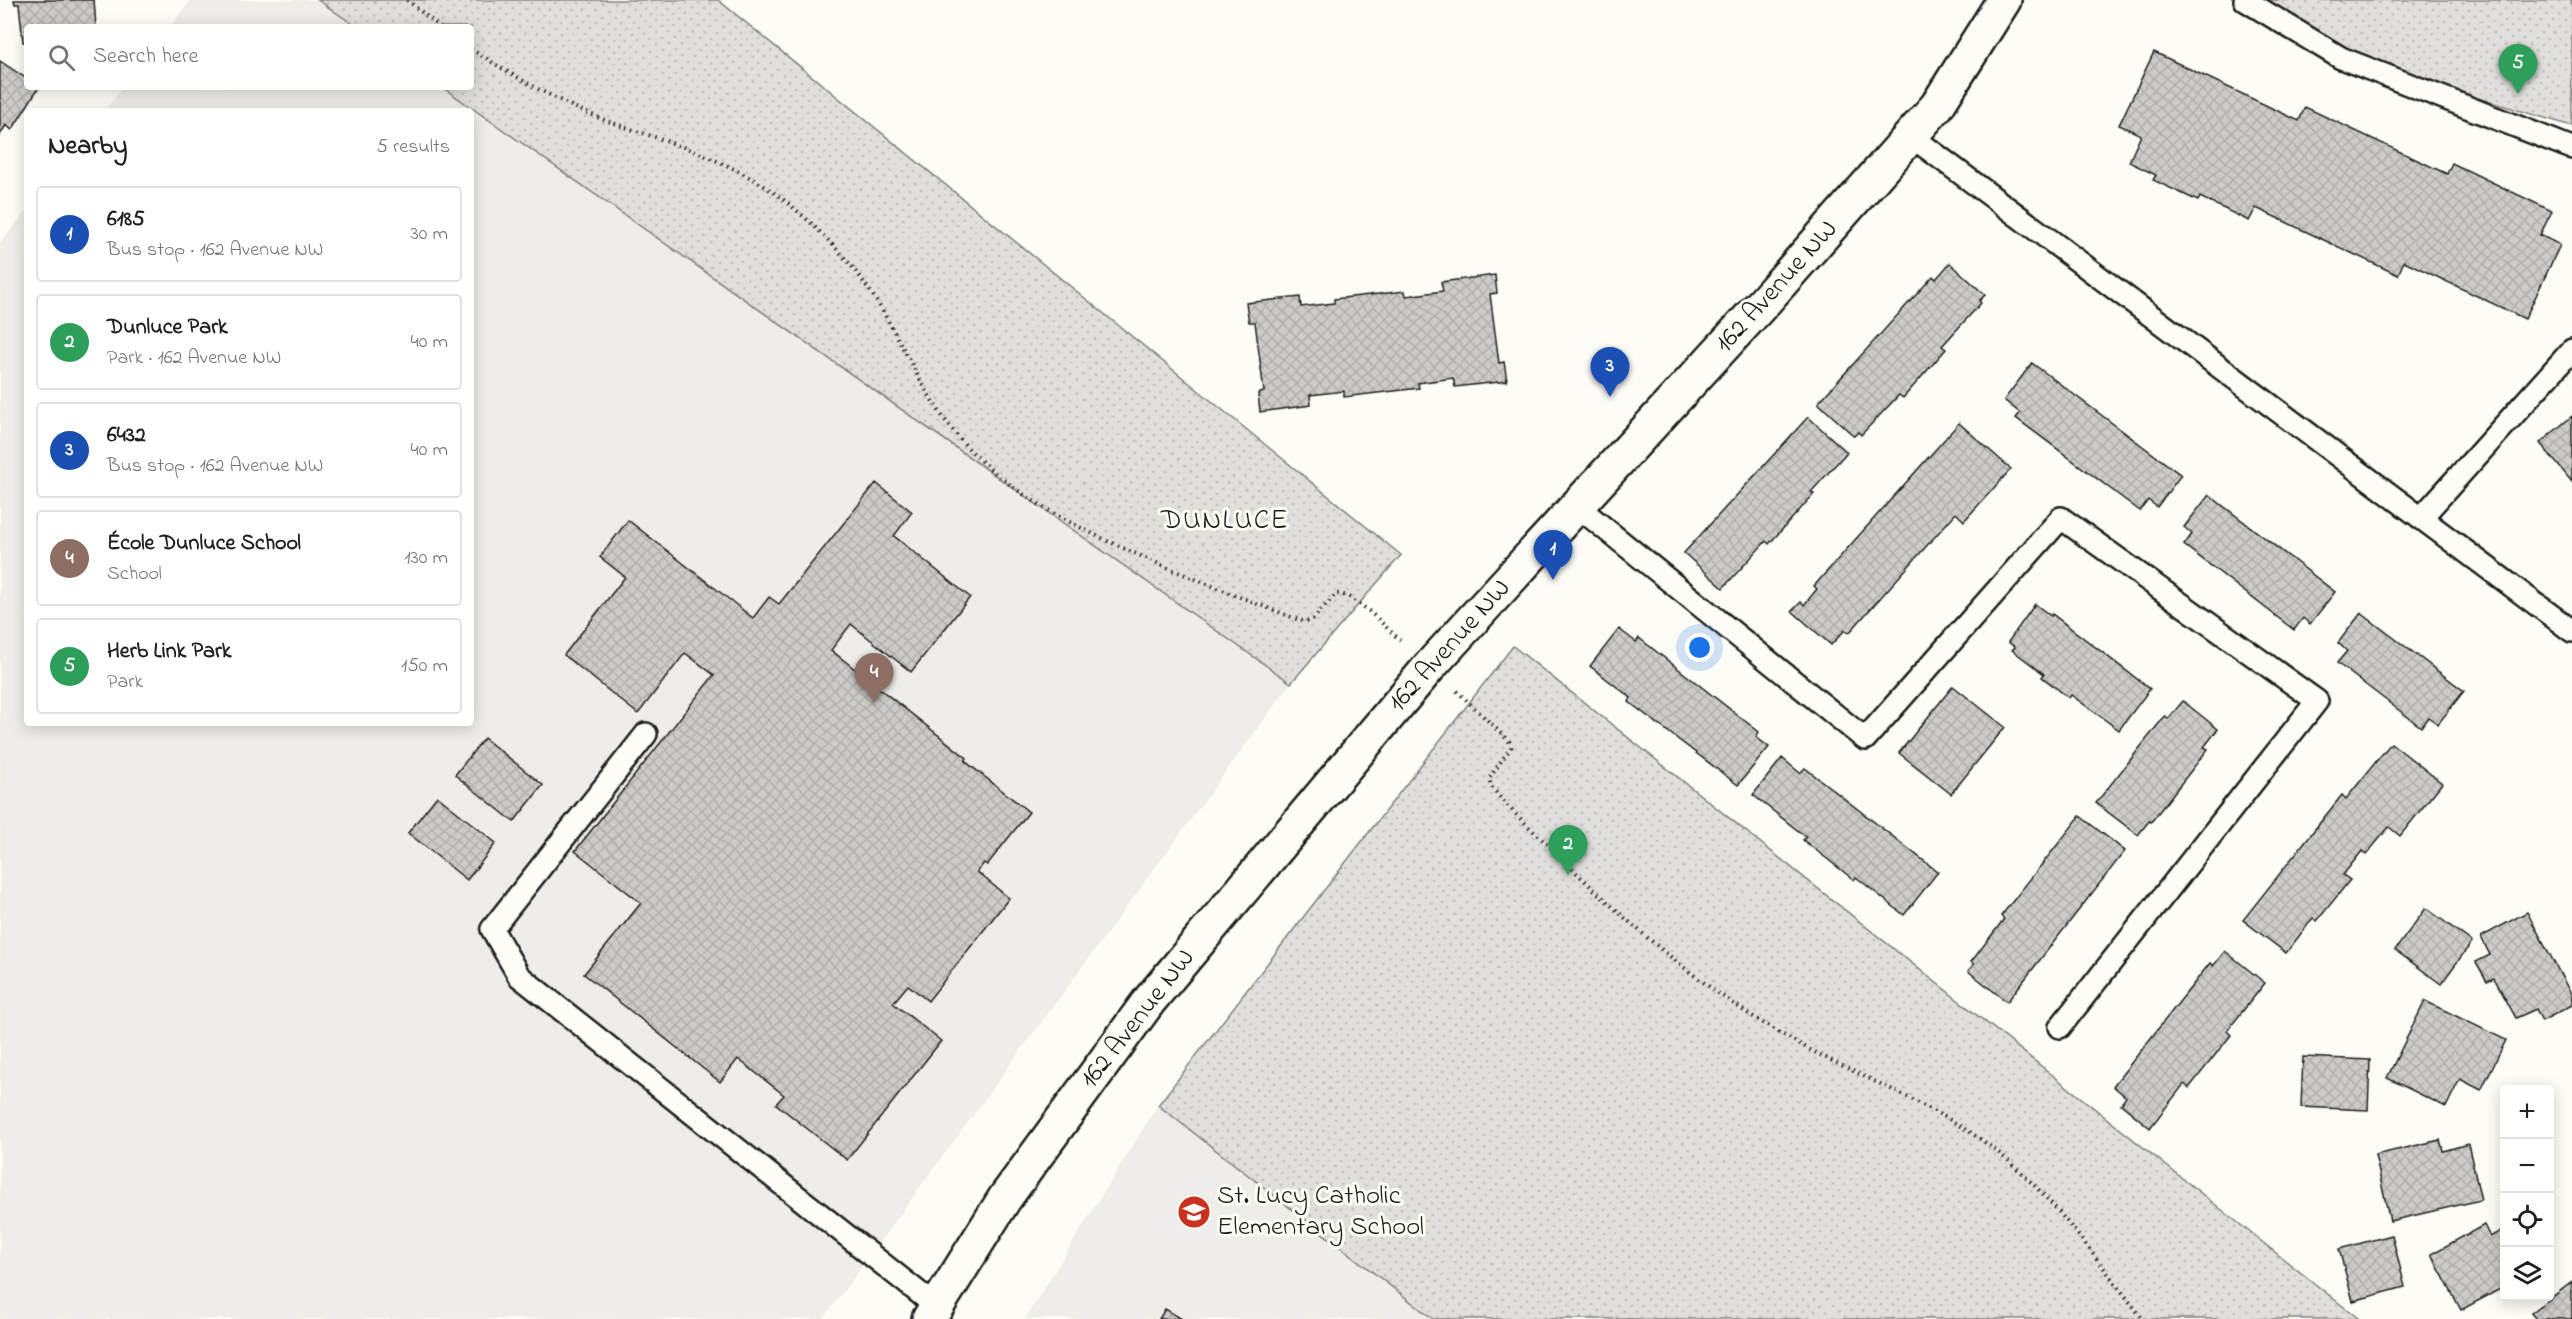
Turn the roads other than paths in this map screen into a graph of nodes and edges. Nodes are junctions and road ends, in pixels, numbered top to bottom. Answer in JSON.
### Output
{"nodes":[{"id":1,"x":2004,"y":0,"type":"edge"},
{"id":2,"x":2245,"y":0,"type":"edge"},
{"id":3,"x":1911,"y":136,"type":"junction"},
{"id":4,"x":2572,"y":148,"type":"edge"},
{"id":5,"x":2572,"y":350,"type":"edge"},
{"id":6,"x":1577,"y":506,"type":"junction"},
{"id":7,"x":2421,"y":518,"type":"junction"},
{"id":8,"x":2572,"y":631,"type":"edge"},
{"id":9,"x":646,"y":734,"type":"dead end"},
{"id":10,"x":2060,"y":1027,"type":"dead end"},
{"id":11,"x":933,"y":1313,"type":"edge"}],
"edges":[{"from":1,"to":3,"type":"street","name":"162 Avenue NW"},
{"from":2,"to":4,"type":"lane"},
{"from":3,"to":6,"type":"street","name":"162 Avenue NW"},
{"from":3,"to":7,"type":"lane"},
{"from":5,"to":7,"type":"lane"},
{"from":6,"to":10,"type":"lane"},
{"from":6,"to":11,"type":"street","name":"162 Avenue NW"},
{"from":7,"to":8,"type":"lane"},
{"from":9,"to":11,"type":"lane"}]}
